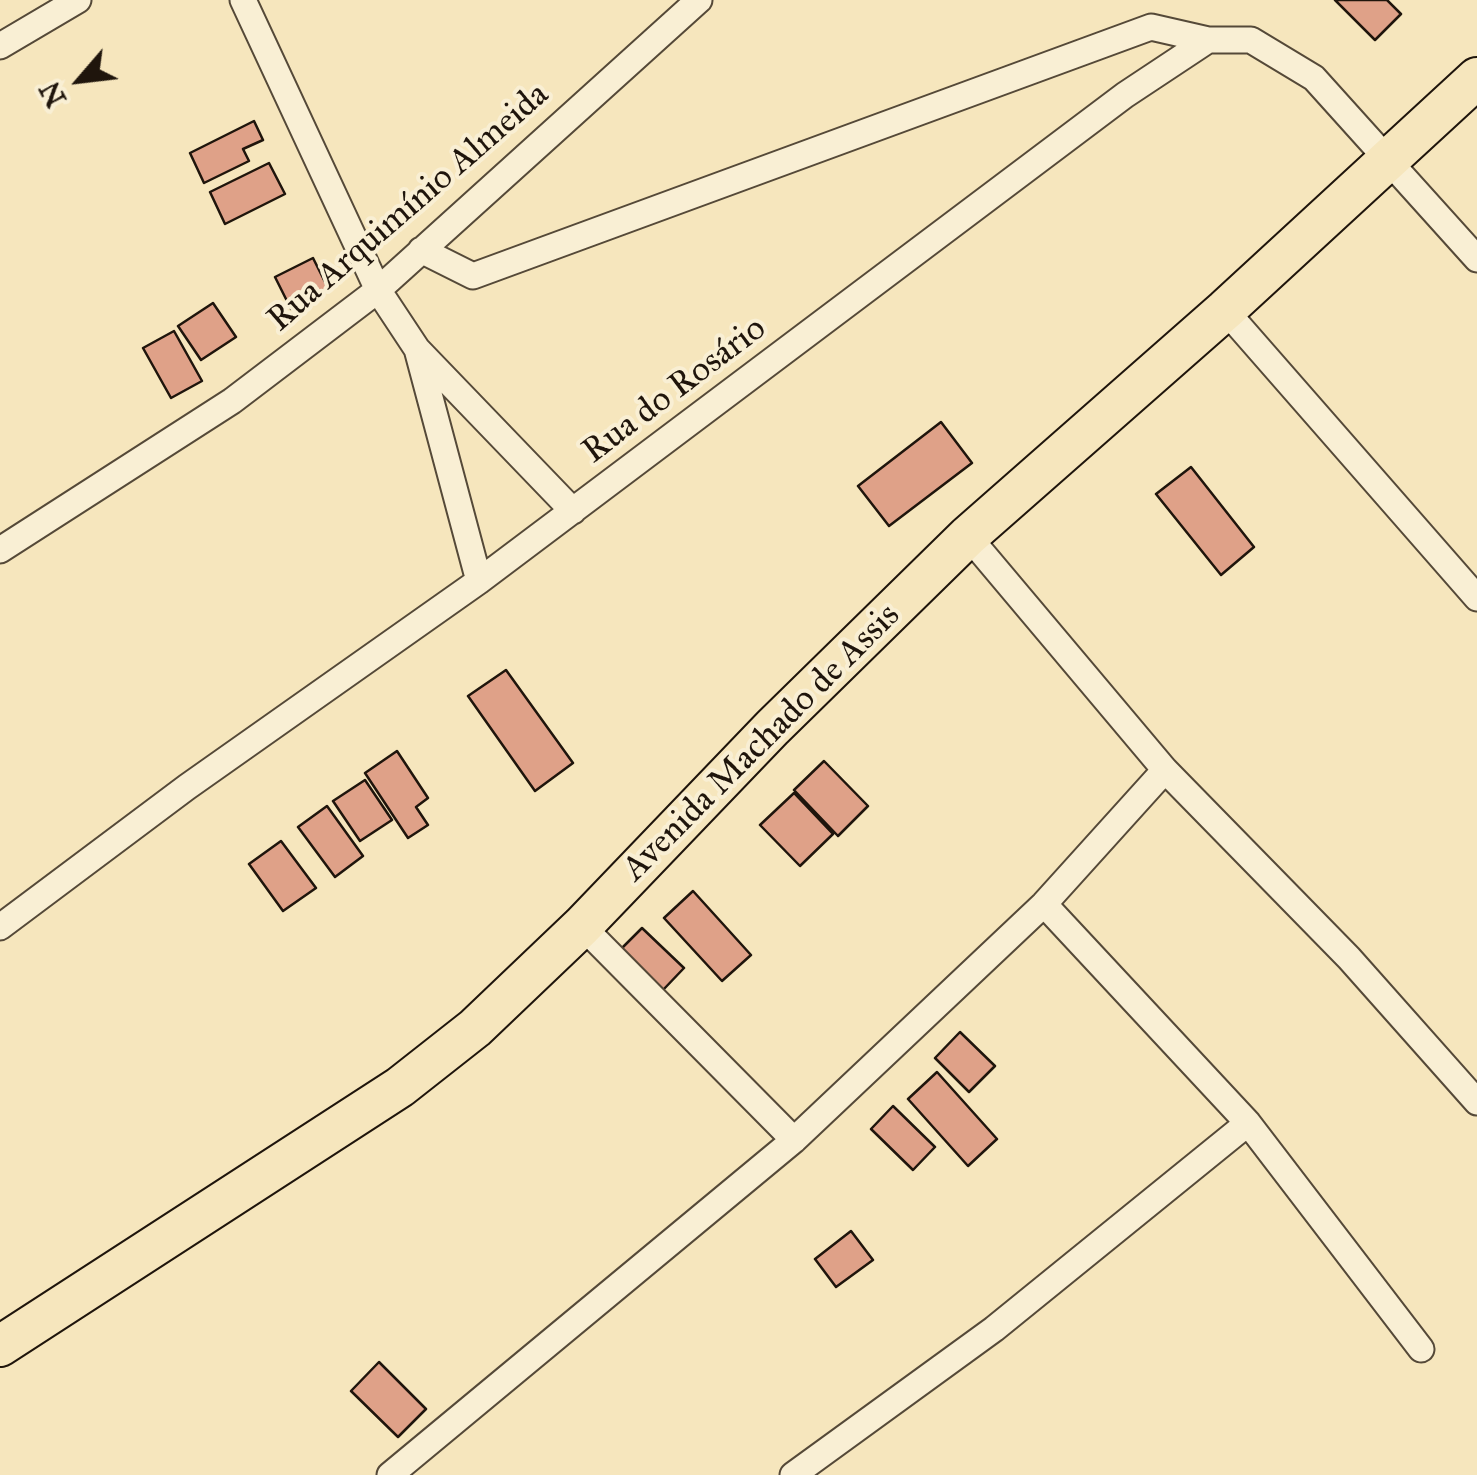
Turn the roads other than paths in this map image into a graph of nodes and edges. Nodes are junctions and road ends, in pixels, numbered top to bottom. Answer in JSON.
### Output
{"nodes":[{"id":1,"x":78,"y":0,"type":"edge"},
{"id":2,"x":243,"y":0,"type":"edge"},
{"id":3,"x":698,"y":0,"type":"edge"},
{"id":4,"x":1208,"y":40,"type":"junction"},
{"id":5,"x":0,"y":46,"type":"edge"},
{"id":6,"x":1477,"y":78,"type":"edge"},
{"id":7,"x":1386,"y":160,"type":"junction"},
{"id":8,"x":422,"y":250,"type":"junction"},
{"id":9,"x":1477,"y":260,"type":"edge"},
{"id":10,"x":378,"y":290,"type":"junction"},
{"id":11,"x":1225,"y":310,"type":"junction"},
{"id":12,"x":418,"y":349,"type":"junction"},
{"id":13,"x":573,"y":511,"type":"junction"},
{"id":14,"x":968,"y":536,"type":"junction"},
{"id":15,"x":0,"y":550,"type":"edge"},
{"id":16,"x":480,"y":581,"type":"junction"},
{"id":17,"x":1477,"y":598,"type":"edge"},
{"id":18,"x":1165,"y":770,"type":"junction"},
{"id":19,"x":1044,"y":904,"type":"junction"},
{"id":20,"x":582,"y":926,"type":"junction"},
{"id":21,"x":0,"y":927,"type":"edge"},
{"id":22,"x":1477,"y":1102,"type":"edge"},
{"id":23,"x":1248,"y":1123,"type":"junction"},
{"id":24,"x":794,"y":1140,"type":"junction"},
{"id":25,"x":0,"y":1346,"type":"edge"},
{"id":26,"x":1421,"y":1349,"type":"dead end"},
{"id":27,"x":390,"y":1475,"type":"edge"},
{"id":28,"x":794,"y":1475,"type":"edge"}],
"edges":[{"from":1,"to":5,"type":"street"},
{"from":2,"to":10,"type":"street"},
{"from":3,"to":8,"type":"street","name":"Rua Arquimínio Almeida"},
{"from":4,"to":7,"type":"street"},
{"from":4,"to":8,"type":"street"},
{"from":4,"to":13,"type":"street","name":"Rua do Rosário"},
{"from":6,"to":7,"type":"main road","name":"Avenida Machado de Assis"},
{"from":7,"to":9,"type":"street"},
{"from":7,"to":11,"type":"main road","name":"Avenida Machado de Assis"},
{"from":8,"to":10,"type":"street","name":"Rua Arquimínio Almeida"},
{"from":10,"to":12,"type":"street"},
{"from":10,"to":15,"type":"street","name":"Rua Arquimínio Almeida"},
{"from":11,"to":14,"type":"main road","name":"Avenida Machado de Assis"},
{"from":11,"to":17,"type":"street"},
{"from":12,"to":13,"type":"street"},
{"from":12,"to":16,"type":"street"},
{"from":13,"to":16,"type":"street","name":"Rua do Rosário"},
{"from":14,"to":18,"type":"street"},
{"from":14,"to":20,"type":"main road","name":"Avenida Machado de Assis"},
{"from":16,"to":21,"type":"street","name":"Rua do Rosário"},
{"from":18,"to":19,"type":"street"},
{"from":18,"to":22,"type":"street"},
{"from":19,"to":23,"type":"street"},
{"from":19,"to":24,"type":"street"},
{"from":20,"to":24,"type":"street"},
{"from":20,"to":25,"type":"main road","name":"Avenida Machado de Assis"},
{"from":23,"to":26,"type":"street"},
{"from":23,"to":28,"type":"street"},
{"from":24,"to":27,"type":"street"}]}
